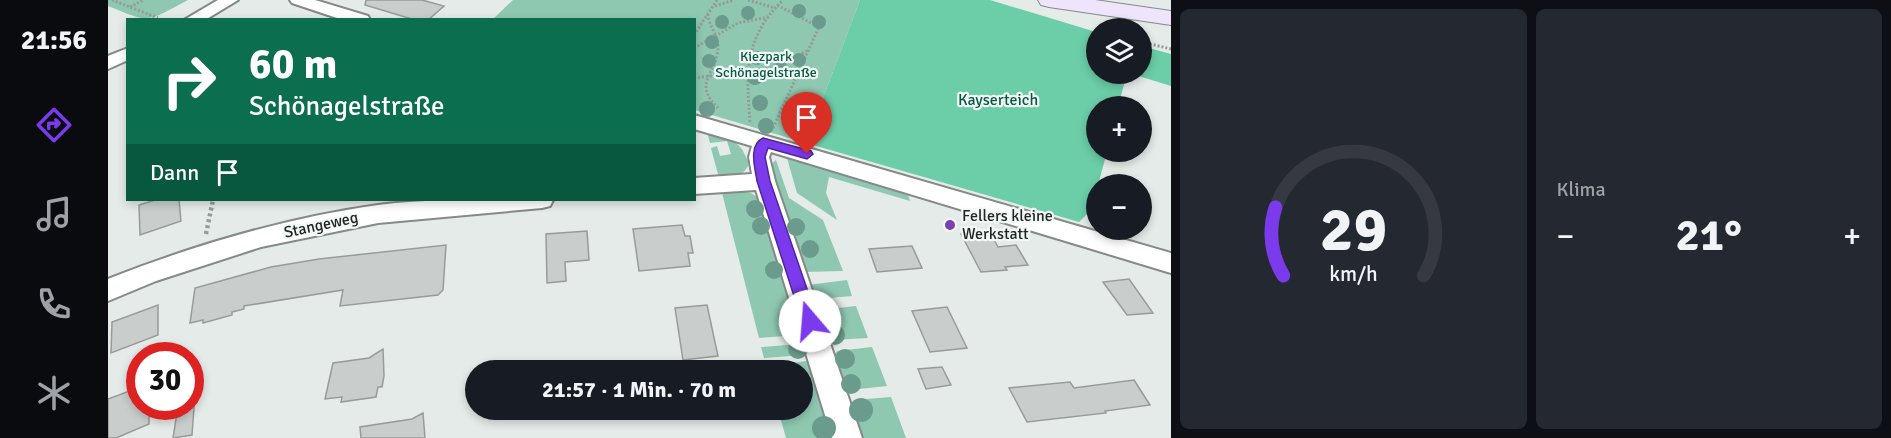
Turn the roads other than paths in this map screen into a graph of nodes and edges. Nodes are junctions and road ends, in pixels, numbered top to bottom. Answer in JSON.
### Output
{"nodes":[{"id":1,"x":230,"y":0,"type":"edge"},
{"id":2,"x":298,"y":0,"type":"edge"},
{"id":3,"x":1024,"y":0,"type":"edge"},
{"id":4,"x":1049,"y":0,"type":"edge"},
{"id":5,"x":196,"y":18,"type":"edge"},
{"id":6,"x":356,"y":18,"type":"edge"},
{"id":7,"x":1096,"y":18,"type":"edge"},
{"id":8,"x":1171,"y":18,"type":"edge"},
{"id":9,"x":1152,"y":32,"type":"edge"},
{"id":10,"x":1171,"y":37,"type":"edge"},
{"id":11,"x":126,"y":54,"type":"edge"},
{"id":12,"x":108,"y":63,"type":"edge"},
{"id":13,"x":696,"y":122,"type":"edge"},
{"id":14,"x":768,"y":136,"type":"junction"},
{"id":15,"x":764,"y":181,"type":"junction"},
{"id":16,"x":696,"y":186,"type":"edge"},
{"id":17,"x":531,"y":201,"type":"edge"},
{"id":18,"x":1171,"y":263,"type":"edge"},
{"id":19,"x":108,"y":290,"type":"edge"},
{"id":20,"x":848,"y":438,"type":"edge"}],
"edges":[{"from":1,"to":5,"type":"street"},
{"from":2,"to":6,"type":"street"},
{"from":3,"to":7,"type":"main road"},
{"from":4,"to":8,"type":"main road"},
{"from":9,"to":10,"type":"main road"},
{"from":11,"to":12,"type":"street"},
{"from":13,"to":14,"type":"street"},
{"from":14,"to":15,"type":"street"},
{"from":14,"to":18,"type":"street"},
{"from":15,"to":16,"type":"street"},
{"from":15,"to":20,"type":"street"},
{"from":17,"to":19,"type":"street","name":"Stangeweg"}]}
